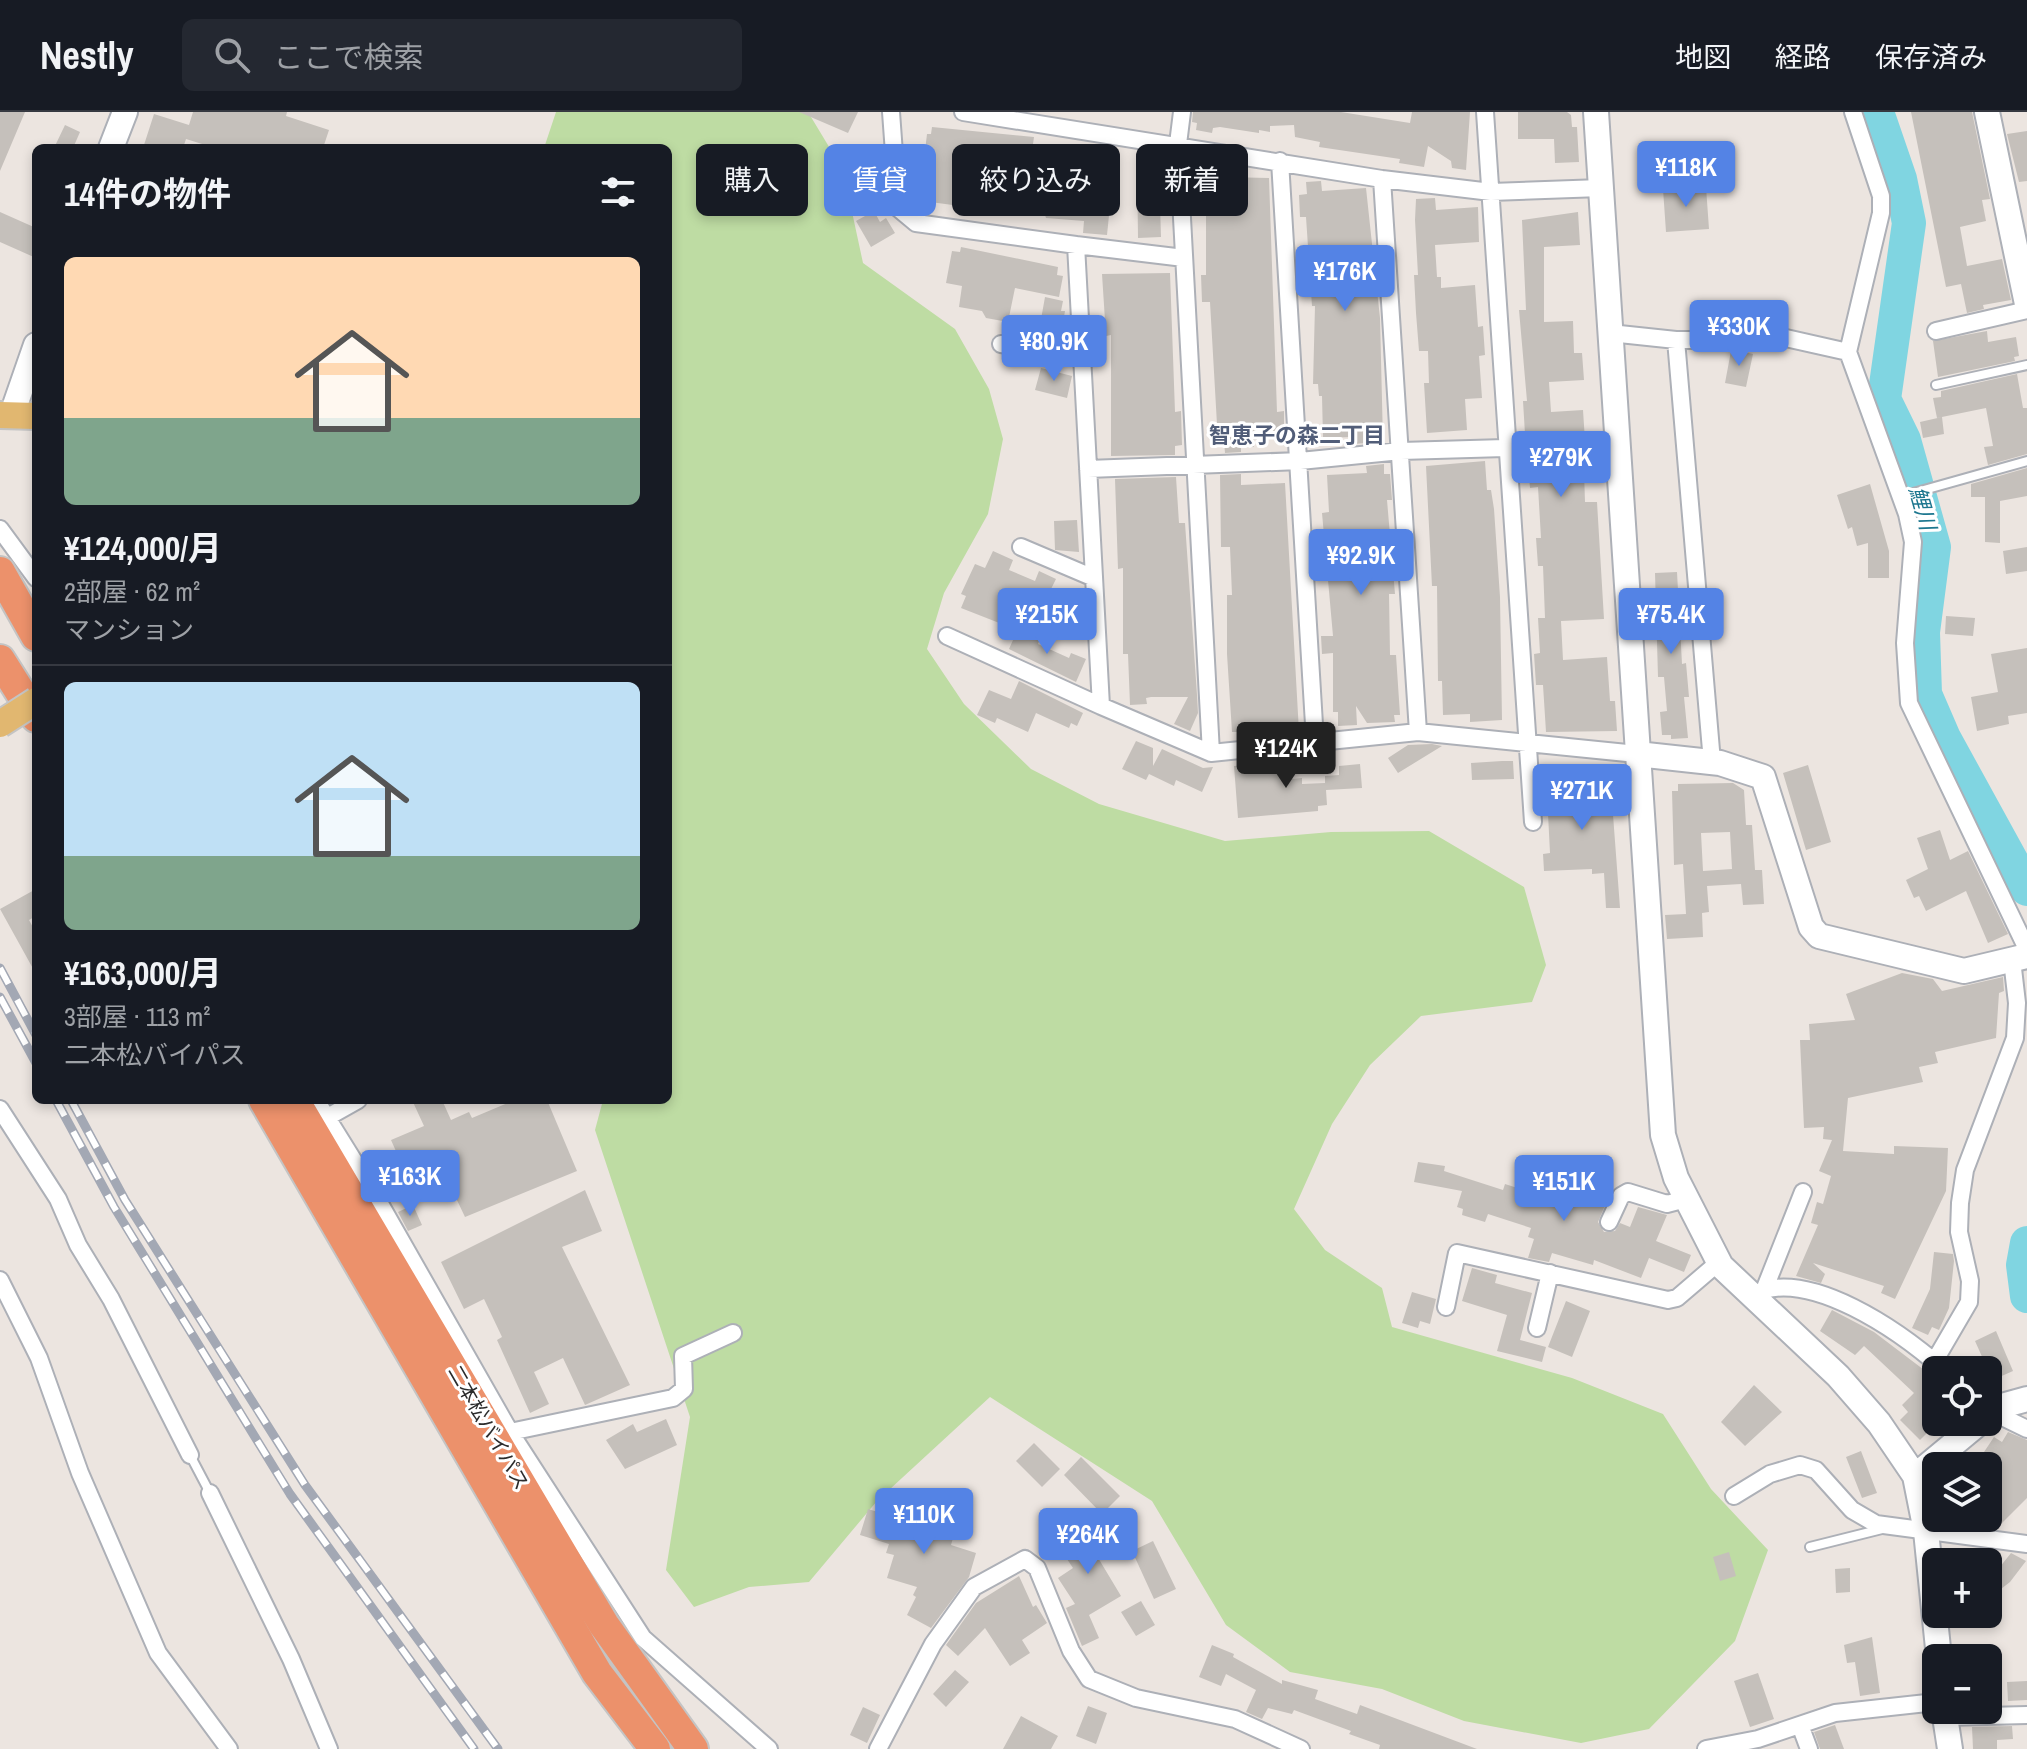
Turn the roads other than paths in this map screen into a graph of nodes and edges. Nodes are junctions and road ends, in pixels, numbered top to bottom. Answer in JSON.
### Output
{"nodes":[{"id":1,"x":125,"y":112,"type":"edge"},
{"id":2,"x":891,"y":112,"type":"edge"},
{"id":3,"x":963,"y":112,"type":"edge"},
{"id":4,"x":1182,"y":112,"type":"edge"},
{"id":5,"x":1485,"y":112,"type":"edge"},
{"id":6,"x":1596,"y":112,"type":"edge"},
{"id":7,"x":1853,"y":112,"type":"edge"},
{"id":8,"x":1987,"y":112,"type":"edge"},
{"id":9,"x":113,"y":144,"type":"edge"},
{"id":10,"x":1178,"y":144,"type":"joint"},
{"id":11,"x":1248,"y":156,"type":"edge"},
{"id":12,"x":1280,"y":161,"type":"junction"},
{"id":13,"x":1382,"y":179,"type":"junction"},
{"id":14,"x":1601,"y":188,"type":"junction"},
{"id":15,"x":1491,"y":192,"type":"junction"},
{"id":16,"x":1182,"y":216,"type":"edge"},
{"id":17,"x":1076,"y":245,"type":"junction"},
{"id":18,"x":1184,"y":258,"type":"junction"},
{"id":19,"x":2027,"y":307,"type":"edge"},
{"id":20,"x":1936,"y":331,"type":"dead end"},
{"id":21,"x":1610,"y":333,"type":"junction"},
{"id":22,"x":1676,"y":340,"type":"junction"},
{"id":23,"x":1001,"y":344,"type":"dead end"},
{"id":24,"x":1848,"y":352,"type":"junction"},
{"id":25,"x":1082,"y":356,"type":"junction"},
{"id":26,"x":32,"y":359,"type":"edge"},
{"id":27,"x":2027,"y":365,"type":"edge"},
{"id":28,"x":1936,"y":385,"type":"dead end"},
{"id":29,"x":16,"y":415,"type":"edge"},
{"id":30,"x":1505,"y":448,"type":"junction"},
{"id":31,"x":1401,"y":451,"type":"junction"},
{"id":32,"x":1300,"y":461,"type":"junction"},
{"id":33,"x":2027,"y":461,"type":"edge"},
{"id":34,"x":1195,"y":464,"type":"junction"},
{"id":35,"x":1088,"y":469,"type":"junction"},
{"id":36,"x":1903,"y":496,"type":"junction"},
{"id":37,"x":0,"y":529,"type":"edge"},
{"id":38,"x":1021,"y":547,"type":"dead end"},
{"id":39,"x":0,"y":572,"type":"edge"},
{"id":40,"x":32,"y":573,"type":"edge"},
{"id":41,"x":1094,"y":578,"type":"junction"},
{"id":42,"x":32,"y":629,"type":"edge"},
{"id":43,"x":947,"y":636,"type":"dead end"},
{"id":44,"x":0,"y":660,"type":"edge"},
{"id":45,"x":32,"y":704,"type":"edge"},
{"id":46,"x":1101,"y":706,"type":"junction"},
{"id":47,"x":32,"y":711,"type":"edge"},
{"id":48,"x":0,"y":724,"type":"edge"},
{"id":49,"x":1418,"y":732,"type":"junction"},
{"id":50,"x":1315,"y":741,"type":"junction"},
{"id":51,"x":1529,"y":744,"type":"junction"},
{"id":52,"x":1211,"y":753,"type":"junction"},
{"id":53,"x":1637,"y":754,"type":"junction"},
{"id":54,"x":1712,"y":762,"type":"junction"},
{"id":55,"x":1533,"y":822,"type":"dead end"},
{"id":56,"x":2022,"y":955,"type":"edge"},
{"id":57,"x":266,"y":1104,"type":"edge"},
{"id":58,"x":296,"y":1104,"type":"edge"},
{"id":59,"x":318,"y":1104,"type":"edge"},
{"id":60,"x":351,"y":1104,"type":"edge"},
{"id":61,"x":0,"y":1109,"type":"edge"},
{"id":62,"x":326,"y":1118,"type":"junction"},
{"id":63,"x":1803,"y":1192,"type":"dead end"},
{"id":64,"x":1686,"y":1199,"type":"junction"},
{"id":65,"x":1609,"y":1222,"type":"dead end"},
{"id":66,"x":1719,"y":1262,"type":"junction"},
{"id":67,"x":1550,"y":1273,"type":"junction"},
{"id":68,"x":0,"y":1280,"type":"edge"},
{"id":69,"x":1758,"y":1292,"type":"junction"},
{"id":70,"x":1446,"y":1307,"type":"dead end"},
{"id":71,"x":1537,"y":1328,"type":"dead end"},
{"id":72,"x":733,"y":1333,"type":"dead end"},
{"id":73,"x":1926,"y":1356,"type":"edge"},
{"id":74,"x":1944,"y":1356,"type":"edge"},
{"id":75,"x":2027,"y":1399,"type":"edge"},
{"id":76,"x":2002,"y":1409,"type":"edge"},
{"id":77,"x":2002,"y":1420,"type":"edge"},
{"id":78,"x":2027,"y":1429,"type":"edge"},
{"id":79,"x":510,"y":1432,"type":"junction"},
{"id":80,"x":1962,"y":1436,"type":"edge"},
{"id":81,"x":190,"y":1455,"type":"joint"},
{"id":82,"x":1915,"y":1476,"type":"junction"},
{"id":83,"x":210,"y":1493,"type":"joint"},
{"id":84,"x":1734,"y":1496,"type":"dead end"},
{"id":85,"x":1922,"y":1511,"type":"edge"},
{"id":86,"x":1890,"y":1526,"type":"junction"},
{"id":87,"x":1922,"y":1530,"type":"edge"},
{"id":88,"x":1926,"y":1532,"type":"edge"},
{"id":89,"x":1934,"y":1532,"type":"edge"},
{"id":90,"x":2027,"y":1544,"type":"edge"},
{"id":91,"x":1810,"y":1547,"type":"dead end"},
{"id":92,"x":1938,"y":1644,"type":"edge"},
{"id":93,"x":1922,"y":1711,"type":"edge"},
{"id":94,"x":2002,"y":1714,"type":"edge"},
{"id":95,"x":2027,"y":1715,"type":"edge"},
{"id":96,"x":1945,"y":1724,"type":"edge"},
{"id":97,"x":1800,"y":1725,"type":"junction"},
{"id":98,"x":229,"y":1749,"type":"edge"},
{"id":99,"x":329,"y":1749,"type":"edge"},
{"id":100,"x":655,"y":1749,"type":"edge"},
{"id":101,"x":693,"y":1749,"type":"edge"},
{"id":102,"x":769,"y":1749,"type":"edge"},
{"id":103,"x":878,"y":1749,"type":"edge"},
{"id":104,"x":1301,"y":1749,"type":"edge"},
{"id":105,"x":1706,"y":1749,"type":"edge"},
{"id":106,"x":1809,"y":1749,"type":"edge"},
{"id":107,"x":1950,"y":1749,"type":"edge"}],
"edges":[{"from":1,"to":9,"type":"street"},
{"from":2,"to":17,"type":"street"},
{"from":3,"to":10,"type":"street"},
{"from":4,"to":10,"type":"street"},
{"from":5,"to":15,"type":"street"},
{"from":6,"to":14,"type":"street"},
{"from":7,"to":24,"type":"street"},
{"from":8,"to":19,"type":"street"},
{"from":11,"to":12,"type":"street"},
{"from":12,"to":13,"type":"street"},
{"from":12,"to":32,"type":"street"},
{"from":13,"to":15,"type":"street"},
{"from":13,"to":31,"type":"street"},
{"from":14,"to":15,"type":"street"},
{"from":14,"to":21,"type":"street"},
{"from":15,"to":30,"type":"street"},
{"from":16,"to":18,"type":"street"},
{"from":17,"to":18,"type":"street"},
{"from":17,"to":25,"type":"street"},
{"from":18,"to":34,"type":"street"},
{"from":19,"to":20,"type":"street"},
{"from":21,"to":22,"type":"street"},
{"from":21,"to":53,"type":"street"},
{"from":22,"to":24,"type":"street"},
{"from":22,"to":54,"type":"street"},
{"from":23,"to":25,"type":"street"},
{"from":24,"to":36,"type":"street"},
{"from":25,"to":35,"type":"street"},
{"from":26,"to":29,"type":"street"},
{"from":27,"to":28,"type":"lane"},
{"from":30,"to":31,"type":"street"},
{"from":30,"to":51,"type":"street"},
{"from":31,"to":32,"type":"street"},
{"from":31,"to":49,"type":"street"},
{"from":32,"to":34,"type":"street"},
{"from":32,"to":50,"type":"street"},
{"from":33,"to":36,"type":"lane"},
{"from":34,"to":35,"type":"street"},
{"from":34,"to":52,"type":"street"},
{"from":35,"to":41,"type":"street"},
{"from":36,"to":56,"type":"street"},
{"from":37,"to":40,"type":"street"},
{"from":38,"to":41,"type":"street"},
{"from":39,"to":42,"type":"highway"},
{"from":41,"to":46,"type":"street"},
{"from":43,"to":46,"type":"street"},
{"from":44,"to":47,"type":"highway"},
{"from":45,"to":48,"type":"main road","bridge":true},
{"from":46,"to":52,"type":"street"},
{"from":49,"to":50,"type":"street"},
{"from":49,"to":51,"type":"street"},
{"from":50,"to":52,"type":"street"},
{"from":51,"to":53,"type":"street"},
{"from":51,"to":55,"type":"street"},
{"from":53,"to":54,"type":"street"},
{"from":53,"to":64,"type":"street"},
{"from":54,"to":56,"type":"street"},
{"from":56,"to":74,"type":"street"},
{"from":57,"to":100,"type":"highway","name":"二本松バイパス"},
{"from":58,"to":101,"type":"highway","name":"二本松バイパス"},
{"from":59,"to":62,"type":"street"},
{"from":60,"to":62,"type":"street"},
{"from":61,"to":81,"type":"street"},
{"from":62,"to":79,"type":"street"},
{"from":63,"to":69,"type":"street"},
{"from":64,"to":65,"type":"street"},
{"from":64,"to":66,"type":"street"},
{"from":66,"to":67,"type":"street"},
{"from":66,"to":69,"type":"street"},
{"from":67,"to":70,"type":"street"},
{"from":67,"to":71,"type":"street"},
{"from":68,"to":98,"type":"street"},
{"from":69,"to":73,"type":"street"},
{"from":69,"to":82,"type":"street"},
{"from":72,"to":79,"type":"street"},
{"from":75,"to":76,"type":"street"},
{"from":77,"to":78,"type":"street"},
{"from":79,"to":102,"type":"street"},
{"from":80,"to":82,"type":"street"},
{"from":81,"to":83,"type":"lane"},
{"from":82,"to":85,"type":"street"},
{"from":83,"to":99,"type":"street"},
{"from":84,"to":86,"type":"street"},
{"from":86,"to":87,"type":"street"},
{"from":86,"to":91,"type":"lane"},
{"from":88,"to":92,"type":"street"},
{"from":89,"to":90,"type":"street"},
{"from":93,"to":97,"type":"street"},
{"from":94,"to":95,"type":"street"},
{"from":96,"to":107,"type":"street"},
{"from":97,"to":105,"type":"street"},
{"from":97,"to":106,"type":"street"},
{"from":103,"to":104,"type":"street"}]}
